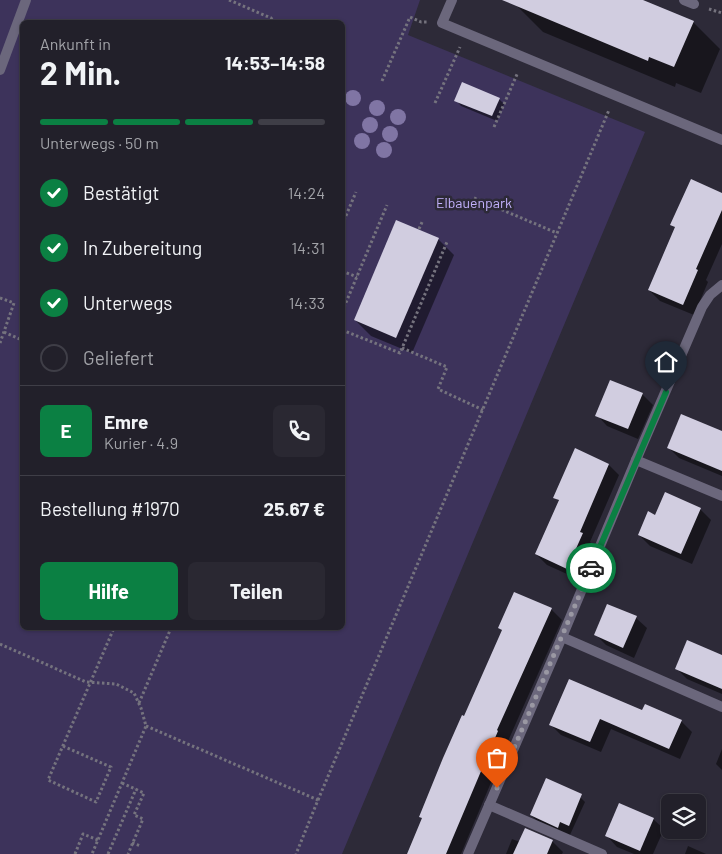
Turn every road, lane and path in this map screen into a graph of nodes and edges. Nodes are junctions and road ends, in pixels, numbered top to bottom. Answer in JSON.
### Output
{"nodes":[{"id":1,"x":26,"y":0,"type":"edge"},
{"id":2,"x":229,"y":0,"type":"edge"},
{"id":3,"x":452,"y":0,"type":"edge"},
{"id":4,"x":684,"y":0,"type":"edge"},
{"id":5,"x":694,"y":4,"type":"dead end"},
{"id":6,"x":272,"y":20,"type":"edge"},
{"id":7,"x":420,"y":22,"type":"dead end"},
{"id":8,"x":466,"y":33,"type":"junction"},
{"id":9,"x":525,"y":58,"type":"junction"},
{"id":10,"x":0,"y":70,"type":"edge"},
{"id":11,"x":382,"y":81,"type":"dead end"},
{"id":12,"x":615,"y":96,"type":"junction"},
{"id":13,"x":436,"y":103,"type":"dead end"},
{"id":14,"x":494,"y":127,"type":"dead end"},
{"id":15,"x":722,"y":140,"type":"edge"},
{"id":16,"x":356,"y":192,"type":"dead end"},
{"id":17,"x":474,"y":198,"type":"dead end"},
{"id":18,"x":387,"y":205,"type":"dead end"},
{"id":19,"x":345,"y":218,"type":"edge"},
{"id":20,"x":423,"y":220,"type":"dead end"},
{"id":21,"x":419,"y":229,"type":"dead end"},
{"id":22,"x":557,"y":233,"type":"junction"},
{"id":23,"x":447,"y":242,"type":"dead end"},
{"id":24,"x":345,"y":272,"type":"edge"},
{"id":25,"x":357,"y":277,"type":"junction"},
{"id":26,"x":722,"y":284,"type":"edge"},
{"id":27,"x":0,"y":298,"type":"edge"},
{"id":28,"x":345,"y":305,"type":"edge"},
{"id":29,"x":345,"y":331,"type":"edge"},
{"id":30,"x":4,"y":332,"type":"junction"},
{"id":31,"x":20,"y":339,"type":"edge"},
{"id":32,"x":0,"y":343,"type":"edge"},
{"id":33,"x":402,"y":348,"type":"junction"},
{"id":34,"x":483,"y":410,"type":"junction"},
{"id":35,"x":636,"y":460,"type":"junction"},
{"id":36,"x":722,"y":496,"type":"edge"},
{"id":37,"x":113,"y":630,"type":"edge"},
{"id":38,"x":171,"y":630,"type":"edge"},
{"id":39,"x":562,"y":637,"type":"junction"},
{"id":40,"x":0,"y":644,"type":"edge"},
{"id":41,"x":90,"y":683,"type":"junction"},
{"id":42,"x":139,"y":703,"type":"junction"},
{"id":43,"x":722,"y":707,"type":"edge"},
{"id":44,"x":146,"y":726,"type":"junction"},
{"id":45,"x":63,"y":746,"type":"junction"},
{"id":46,"x":122,"y":783,"type":"junction"},
{"id":47,"x":136,"y":789,"type":"junction"},
{"id":48,"x":318,"y":800,"type":"junction"},
{"id":49,"x":489,"y":805,"type":"junction"},
{"id":50,"x":98,"y":840,"type":"junction"},
{"id":51,"x":132,"y":843,"type":"junction"},
{"id":52,"x":140,"y":846,"type":"dead end"},
{"id":53,"x":75,"y":854,"type":"edge"},
{"id":54,"x":92,"y":854,"type":"edge"},
{"id":55,"x":108,"y":854,"type":"edge"},
{"id":56,"x":128,"y":854,"type":"edge"},
{"id":57,"x":296,"y":854,"type":"edge"},
{"id":58,"x":468,"y":854,"type":"edge"},
{"id":59,"x":602,"y":854,"type":"edge"}],
"edges":[{"from":1,"to":10,"type":"street"},
{"from":2,"to":6,"type":"path"},
{"from":3,"to":8,"type":"street"},
{"from":4,"to":5,"type":"street"},
{"from":7,"to":11,"type":"path"},
{"from":8,"to":9,"type":"street"},
{"from":8,"to":13,"type":"path"},
{"from":9,"to":12,"type":"street"},
{"from":9,"to":14,"type":"path"},
{"from":12,"to":15,"type":"street"},
{"from":12,"to":22,"type":"path"},
{"from":16,"to":19,"type":"path"},
{"from":17,"to":22,"type":"path"},
{"from":18,"to":25,"type":"path"},
{"from":20,"to":21,"type":"path"},
{"from":22,"to":34,"type":"path"},
{"from":23,"to":33,"type":"path"},
{"from":24,"to":25,"type":"path"},
{"from":25,"to":28,"type":"path"},
{"from":26,"to":35,"type":"street"},
{"from":27,"to":30,"type":"path"},
{"from":29,"to":33,"type":"path"},
{"from":30,"to":31,"type":"path"},
{"from":30,"to":32,"type":"path"},
{"from":33,"to":34,"type":"path"},
{"from":34,"to":48,"type":"path"},
{"from":35,"to":36,"type":"street"},
{"from":35,"to":39,"type":"street"},
{"from":37,"to":41,"type":"path"},
{"from":38,"to":42,"type":"path"},
{"from":39,"to":43,"type":"street"},
{"from":39,"to":49,"type":"street"},
{"from":40,"to":41,"type":"path"},
{"from":41,"to":42,"type":"path"},
{"from":41,"to":45,"type":"path"},
{"from":42,"to":44,"type":"path"},
{"from":44,"to":46,"type":"path"},
{"from":44,"to":48,"type":"path"},
{"from":45,"to":45,"type":"path"},
{"from":46,"to":47,"type":"path"},
{"from":46,"to":50,"type":"path"},
{"from":47,"to":51,"type":"path"},
{"from":47,"to":55,"type":"path"},
{"from":48,"to":57,"type":"path"},
{"from":49,"to":58,"type":"street"},
{"from":49,"to":59,"type":"street"},
{"from":50,"to":53,"type":"path"},
{"from":50,"to":54,"type":"path"},
{"from":51,"to":52,"type":"path"},
{"from":51,"to":56,"type":"path"}]}
